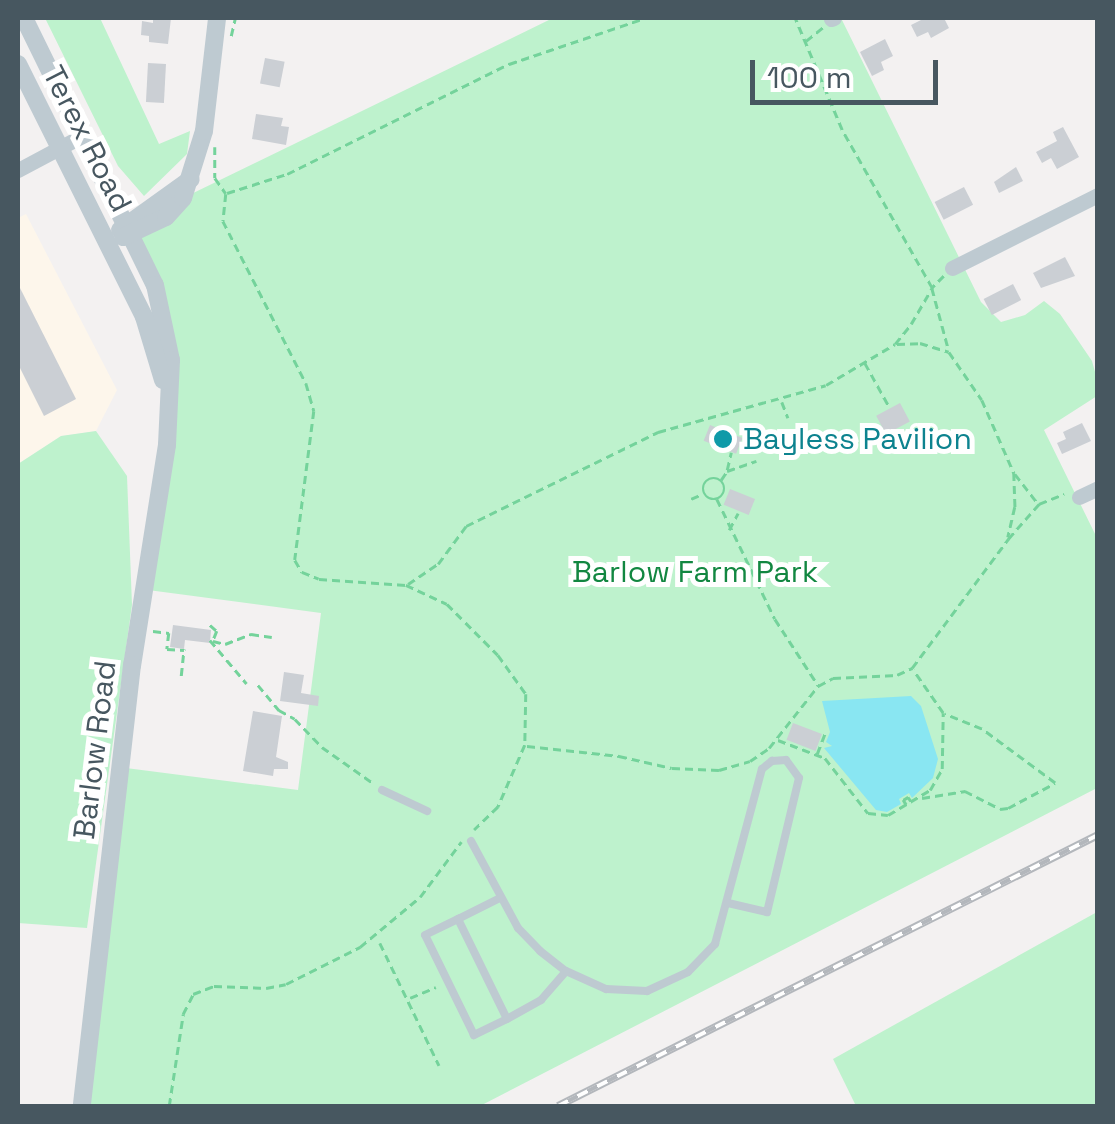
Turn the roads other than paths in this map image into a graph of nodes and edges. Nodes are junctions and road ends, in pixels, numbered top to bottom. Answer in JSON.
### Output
{"nodes":[{"id":1,"x":24,"y":18,"type":"edge"},
{"id":2,"x":217,"y":18,"type":"edge"},
{"id":3,"x":18,"y":64,"type":"edge"},
{"id":4,"x":82,"y":136,"type":"junction"},
{"id":5,"x":59,"y":149,"type":"junction"},
{"id":6,"x":18,"y":170,"type":"edge"},
{"id":7,"x":1098,"y":194,"type":"edge"},
{"id":8,"x":129,"y":230,"type":"junction"},
{"id":9,"x":108,"y":240,"type":"junction"},
{"id":10,"x":952,"y":268,"type":"dead end"},
{"id":11,"x":167,"y":400,"type":"junction"},
{"id":12,"x":1098,"y":488,"type":"edge"},
{"id":13,"x":1079,"y":497,"type":"road end"},
{"id":14,"x":382,"y":790,"type":"road end"},
{"id":15,"x":427,"y":811,"type":"dead end"},
{"id":16,"x":472,"y":841,"type":"dead end"},
{"id":17,"x":500,"y":898,"type":"junction"},
{"id":18,"x":728,"y":903,"type":"junction"},
{"id":19,"x":458,"y":919,"type":"junction"},
{"id":20,"x":566,"y":970,"type":"junction"},
{"id":21,"x":507,"y":1019,"type":"junction"},
{"id":22,"x":82,"y":1106,"type":"edge"}],
"edges":[{"from":1,"to":4,"type":"street","name":"Terex Road"},
{"from":2,"to":8,"type":"street"},
{"from":3,"to":5,"type":"street","name":"Terex Road"},
{"from":4,"to":5,"type":"street"},
{"from":4,"to":8,"type":"street","name":"Terex Road"},
{"from":5,"to":6,"type":"street"},
{"from":5,"to":9,"type":"street","name":"Terex Road"},
{"from":7,"to":10,"type":"street"},
{"from":8,"to":9,"type":"street"},
{"from":8,"to":11,"type":"street","name":"Barlow Road"},
{"from":9,"to":11,"type":"street","name":"Barlow Road"},
{"from":11,"to":22,"type":"street","name":"Barlow Road"},
{"from":12,"to":13,"type":"street"},
{"from":14,"to":15,"type":"lane"},
{"from":16,"to":17,"type":"lane"},
{"from":17,"to":19,"type":"lane"},
{"from":17,"to":20,"type":"lane"},
{"from":18,"to":18,"type":"lane"},
{"from":18,"to":20,"type":"lane"},
{"from":19,"to":21,"type":"lane"},
{"from":19,"to":21,"type":"lane"},
{"from":20,"to":21,"type":"lane"}]}
